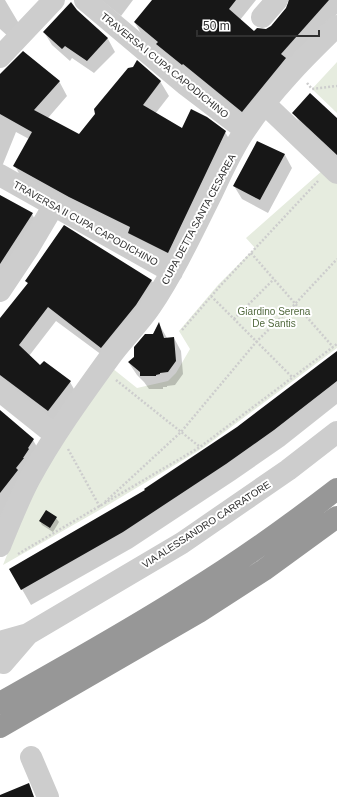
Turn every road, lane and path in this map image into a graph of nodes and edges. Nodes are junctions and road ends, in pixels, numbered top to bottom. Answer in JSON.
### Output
{"nodes":[{"id":1,"x":54,"y":0,"type":"edge"},
{"id":2,"x":86,"y":0,"type":"edge"},
{"id":3,"x":277,"y":0,"type":"edge"},
{"id":4,"x":262,"y":17,"type":"dead end"},
{"id":5,"x":337,"y":26,"type":"edge"},
{"id":6,"x":0,"y":57,"type":"edge"},
{"id":7,"x":294,"y":70,"type":"junction"},
{"id":8,"x":337,"y":86,"type":"edge"},
{"id":9,"x":265,"y":104,"type":"junction"},
{"id":10,"x":245,"y":130,"type":"junction"},
{"id":11,"x":334,"y":170,"type":"edge"},
{"id":12,"x":0,"y":175,"type":"edge"},
{"id":13,"x":54,"y":205,"type":"junction"},
{"id":14,"x":251,"y":253,"type":"junction"},
{"id":15,"x":337,"y":259,"type":"edge"},
{"id":16,"x":172,"y":272,"type":"junction"},
{"id":17,"x":274,"y":279,"type":"junction"},
{"id":18,"x":0,"y":291,"type":"edge"},
{"id":19,"x":211,"y":296,"type":"junction"},
{"id":20,"x":295,"y":304,"type":"junction"},
{"id":21,"x":234,"y":319,"type":"junction"},
{"id":22,"x":182,"y":330,"type":"dead end"},
{"id":23,"x":257,"y":341,"type":"junction"},
{"id":24,"x":337,"y":344,"type":"edge"},
{"id":25,"x":333,"y":347,"type":"junction"},
{"id":26,"x":102,"y":368,"type":"junction"},
{"id":27,"x":294,"y":378,"type":"junction"},
{"id":28,"x":0,"y":391,"type":"edge"},
{"id":29,"x":181,"y":432,"type":"junction"},
{"id":30,"x":337,"y":432,"type":"edge"},
{"id":31,"x":56,"y":433,"type":"junction"},
{"id":32,"x":200,"y":447,"type":"junction"},
{"id":33,"x":337,"y":489,"type":"edge"},
{"id":34,"x":100,"y":506,"type":"junction"},
{"id":35,"x":337,"y":517,"type":"edge"},
{"id":36,"x":7,"y":551,"type":"edge"},
{"id":37,"x":28,"y":634,"type":"junction"},
{"id":38,"x":0,"y":642,"type":"edge"},
{"id":39,"x":1,"y":663,"type":"edge"},
{"id":40,"x":0,"y":703,"type":"edge"},
{"id":41,"x":0,"y":728,"type":"edge"},
{"id":42,"x":31,"y":757,"type":"dead end"},
{"id":43,"x":48,"y":797,"type":"edge"}],
"edges":[{"from":1,"to":6,"type":"street"},
{"from":2,"to":10,"type":"street","name":"TRAVERSA I CUPA CAPODICHINO"},
{"from":3,"to":4,"type":"street"},
{"from":5,"to":7,"type":"street","name":"CUPA DETTA SANTA CESAREA"},
{"from":7,"to":8,"type":"path"},
{"from":7,"to":9,"type":"street","name":"CUPA DETTA SANTA CESAREA"},
{"from":9,"to":10,"type":"street","name":"CUPA DETTA SANTA CESAREA"},
{"from":9,"to":11,"type":"street"},
{"from":10,"to":16,"type":"street","name":"CUPA DETTA SANTA CESAREA"},
{"from":11,"to":14,"type":"path"},
{"from":12,"to":13,"type":"street","name":"TRAVERSA II CUPA CAPODICHINO"},
{"from":13,"to":16,"type":"street","name":"TRAVERSA II CUPA CAPODICHINO"},
{"from":13,"to":18,"type":"street"},
{"from":14,"to":17,"type":"path"},
{"from":14,"to":19,"type":"path"},
{"from":15,"to":20,"type":"path"},
{"from":16,"to":26,"type":"street","name":"CUPA DETTA SANTA CESAREA"},
{"from":17,"to":20,"type":"path"},
{"from":17,"to":21,"type":"path"},
{"from":19,"to":21,"type":"path"},
{"from":19,"to":22,"type":"path"},
{"from":20,"to":23,"type":"path"},
{"from":20,"to":25,"type":"path"},
{"from":21,"to":23,"type":"path"},
{"from":23,"to":27,"type":"path"},
{"from":23,"to":29,"type":"path"},
{"from":24,"to":25,"type":"path"},
{"from":25,"to":27,"type":"path"},
{"from":26,"to":29,"type":"path"},
{"from":26,"to":31,"type":"street","name":"CUPA DETTA SANTA CESAREA"},
{"from":27,"to":32,"type":"path"},
{"from":28,"to":31,"type":"street"},
{"from":29,"to":32,"type":"path"},
{"from":29,"to":34,"type":"path"},
{"from":30,"to":37,"type":"street","name":"VIA ALESSANDRO CARRATORE"},
{"from":31,"to":34,"type":"path"},
{"from":31,"to":36,"type":"street","name":"CUPA DETTA SANTA CESAREA"},
{"from":32,"to":34,"type":"path"},
{"from":33,"to":40,"type":"highway"},
{"from":34,"to":36,"type":"path"},
{"from":35,"to":41,"type":"highway"},
{"from":37,"to":38,"type":"street","name":"VIA ALESSANDRO CARRATORE"},
{"from":37,"to":39,"type":"street","name":"VIA ALESSANDRO CARRATORE"},
{"from":42,"to":43,"type":"street"}]}
